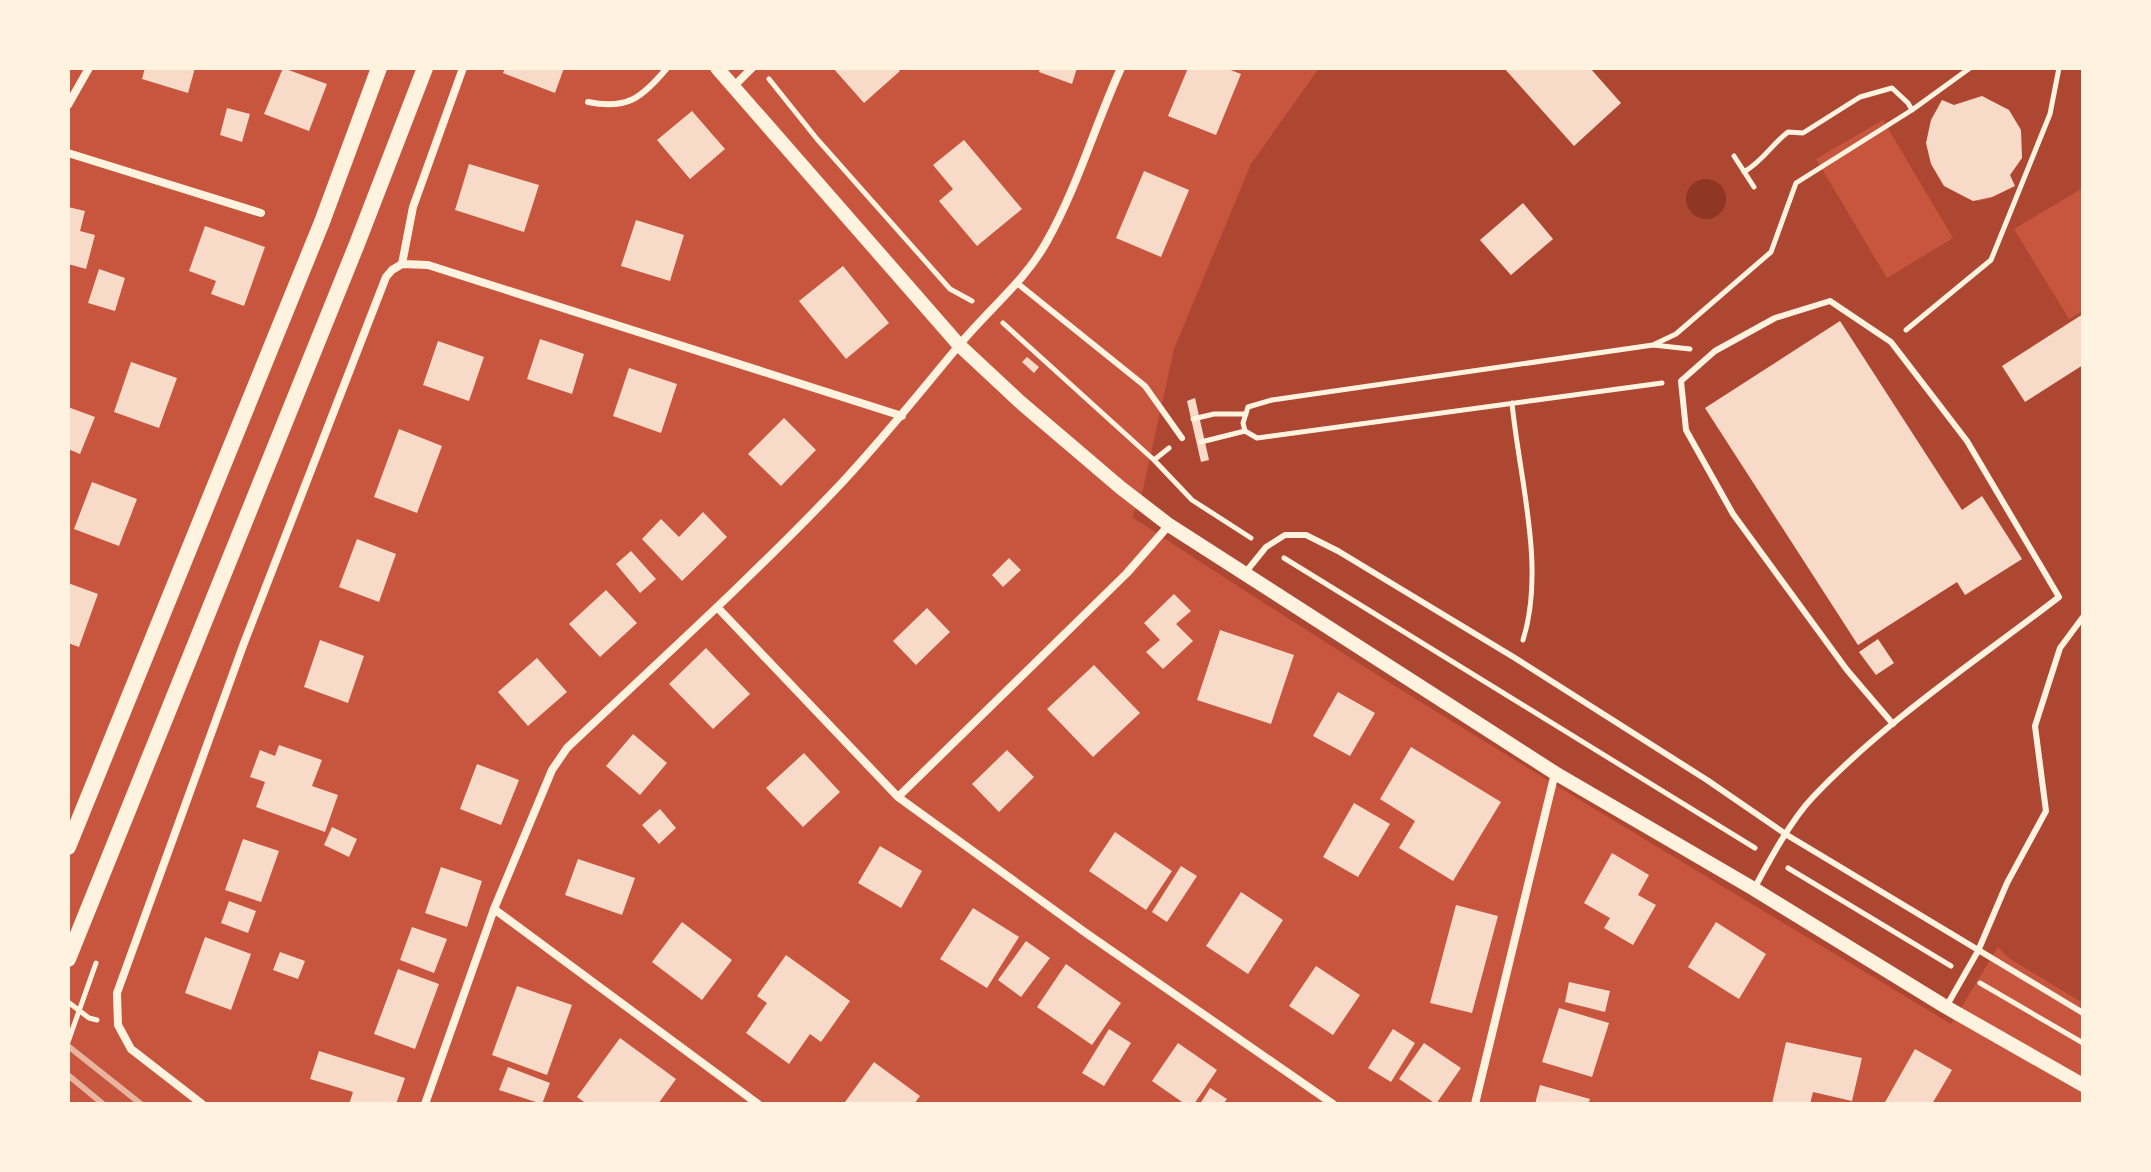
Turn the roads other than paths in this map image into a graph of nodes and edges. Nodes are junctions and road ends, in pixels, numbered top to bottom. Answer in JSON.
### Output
{"nodes":[{"id":1,"x":89,"y":68,"type":"edge"},
{"id":2,"x":379,"y":68,"type":"edge"},
{"id":3,"x":425,"y":68,"type":"edge"},
{"id":4,"x":463,"y":68,"type":"edge"},
{"id":5,"x":667,"y":68,"type":"edge"},
{"id":6,"x":717,"y":68,"type":"edge"},
{"id":7,"x":752,"y":68,"type":"edge"},
{"id":8,"x":1121,"y":68,"type":"edge"},
{"id":9,"x":734,"y":86,"type":"junction"},
{"id":10,"x":588,"y":102,"type":"dead end"},
{"id":11,"x":68,"y":105,"type":"edge"},
{"id":12,"x":68,"y":153,"type":"edge"},
{"id":13,"x":261,"y":213,"type":"dead end"},
{"id":14,"x":402,"y":264,"type":"junction"},
{"id":15,"x":1017,"y":283,"type":"junction"},
{"id":16,"x":959,"y":345,"type":"junction"},
{"id":17,"x":902,"y":416,"type":"junction"},
{"id":18,"x":1182,"y":438,"type":"road end"},
{"id":19,"x":1169,"y":525,"type":"junction"},
{"id":20,"x":1245,"y":573,"type":"junction"},
{"id":21,"x":717,"y":607,"type":"junction"},
{"id":22,"x":2083,"y":617,"type":"edge"},
{"id":23,"x":1893,"y":724,"type":"junction"},
{"id":24,"x":1555,"y":773,"type":"junction"},
{"id":25,"x":898,"y":797,"type":"junction"},
{"id":26,"x":1787,"y":835,"type":"junction"},
{"id":27,"x":68,"y":847,"type":"edge"},
{"id":28,"x":1754,"y":889,"type":"junction"},
{"id":29,"x":494,"y":909,"type":"junction"},
{"id":30,"x":1978,"y":951,"type":"junction"},
{"id":31,"x":68,"y":959,"type":"edge"},
{"id":32,"x":1946,"y":1007,"type":"junction"},
{"id":33,"x":2083,"y":1013,"type":"edge"},
{"id":34,"x":2083,"y":1085,"type":"edge"},
{"id":35,"x":202,"y":1104,"type":"edge"},
{"id":36,"x":425,"y":1104,"type":"edge"},
{"id":37,"x":758,"y":1104,"type":"edge"},
{"id":38,"x":1333,"y":1104,"type":"edge"},
{"id":39,"x":1475,"y":1104,"type":"edge"}],
"edges":[{"from":1,"to":11,"type":"street"},
{"from":2,"to":27,"type":"main road"},
{"from":3,"to":31,"type":"main road"},
{"from":4,"to":14,"type":"street"},
{"from":5,"to":10,"type":"lane"},
{"from":6,"to":9,"type":"street"},
{"from":7,"to":9,"type":"street"},
{"from":8,"to":15,"type":"street"},
{"from":9,"to":16,"type":"street"},
{"from":12,"to":13,"type":"street"},
{"from":14,"to":17,"type":"street"},
{"from":14,"to":35,"type":"street"},
{"from":15,"to":16,"type":"street"},
{"from":15,"to":18,"type":"lane"},
{"from":16,"to":17,"type":"street"},
{"from":16,"to":19,"type":"street"},
{"from":17,"to":21,"type":"street"},
{"from":19,"to":20,"type":"street"},
{"from":19,"to":25,"type":"street"},
{"from":20,"to":24,"type":"street"},
{"from":20,"to":26,"type":"lane"},
{"from":21,"to":25,"type":"street"},
{"from":21,"to":29,"type":"street"},
{"from":22,"to":30,"type":"lane"},
{"from":23,"to":23,"type":"lane"},
{"from":23,"to":26,"type":"lane"},
{"from":24,"to":28,"type":"street"},
{"from":24,"to":39,"type":"street"},
{"from":25,"to":38,"type":"street"},
{"from":26,"to":28,"type":"lane"},
{"from":26,"to":30,"type":"lane"},
{"from":28,"to":32,"type":"street"},
{"from":29,"to":36,"type":"street"},
{"from":29,"to":37,"type":"street"},
{"from":30,"to":32,"type":"lane"},
{"from":30,"to":33,"type":"lane"},
{"from":32,"to":34,"type":"street"}]}
